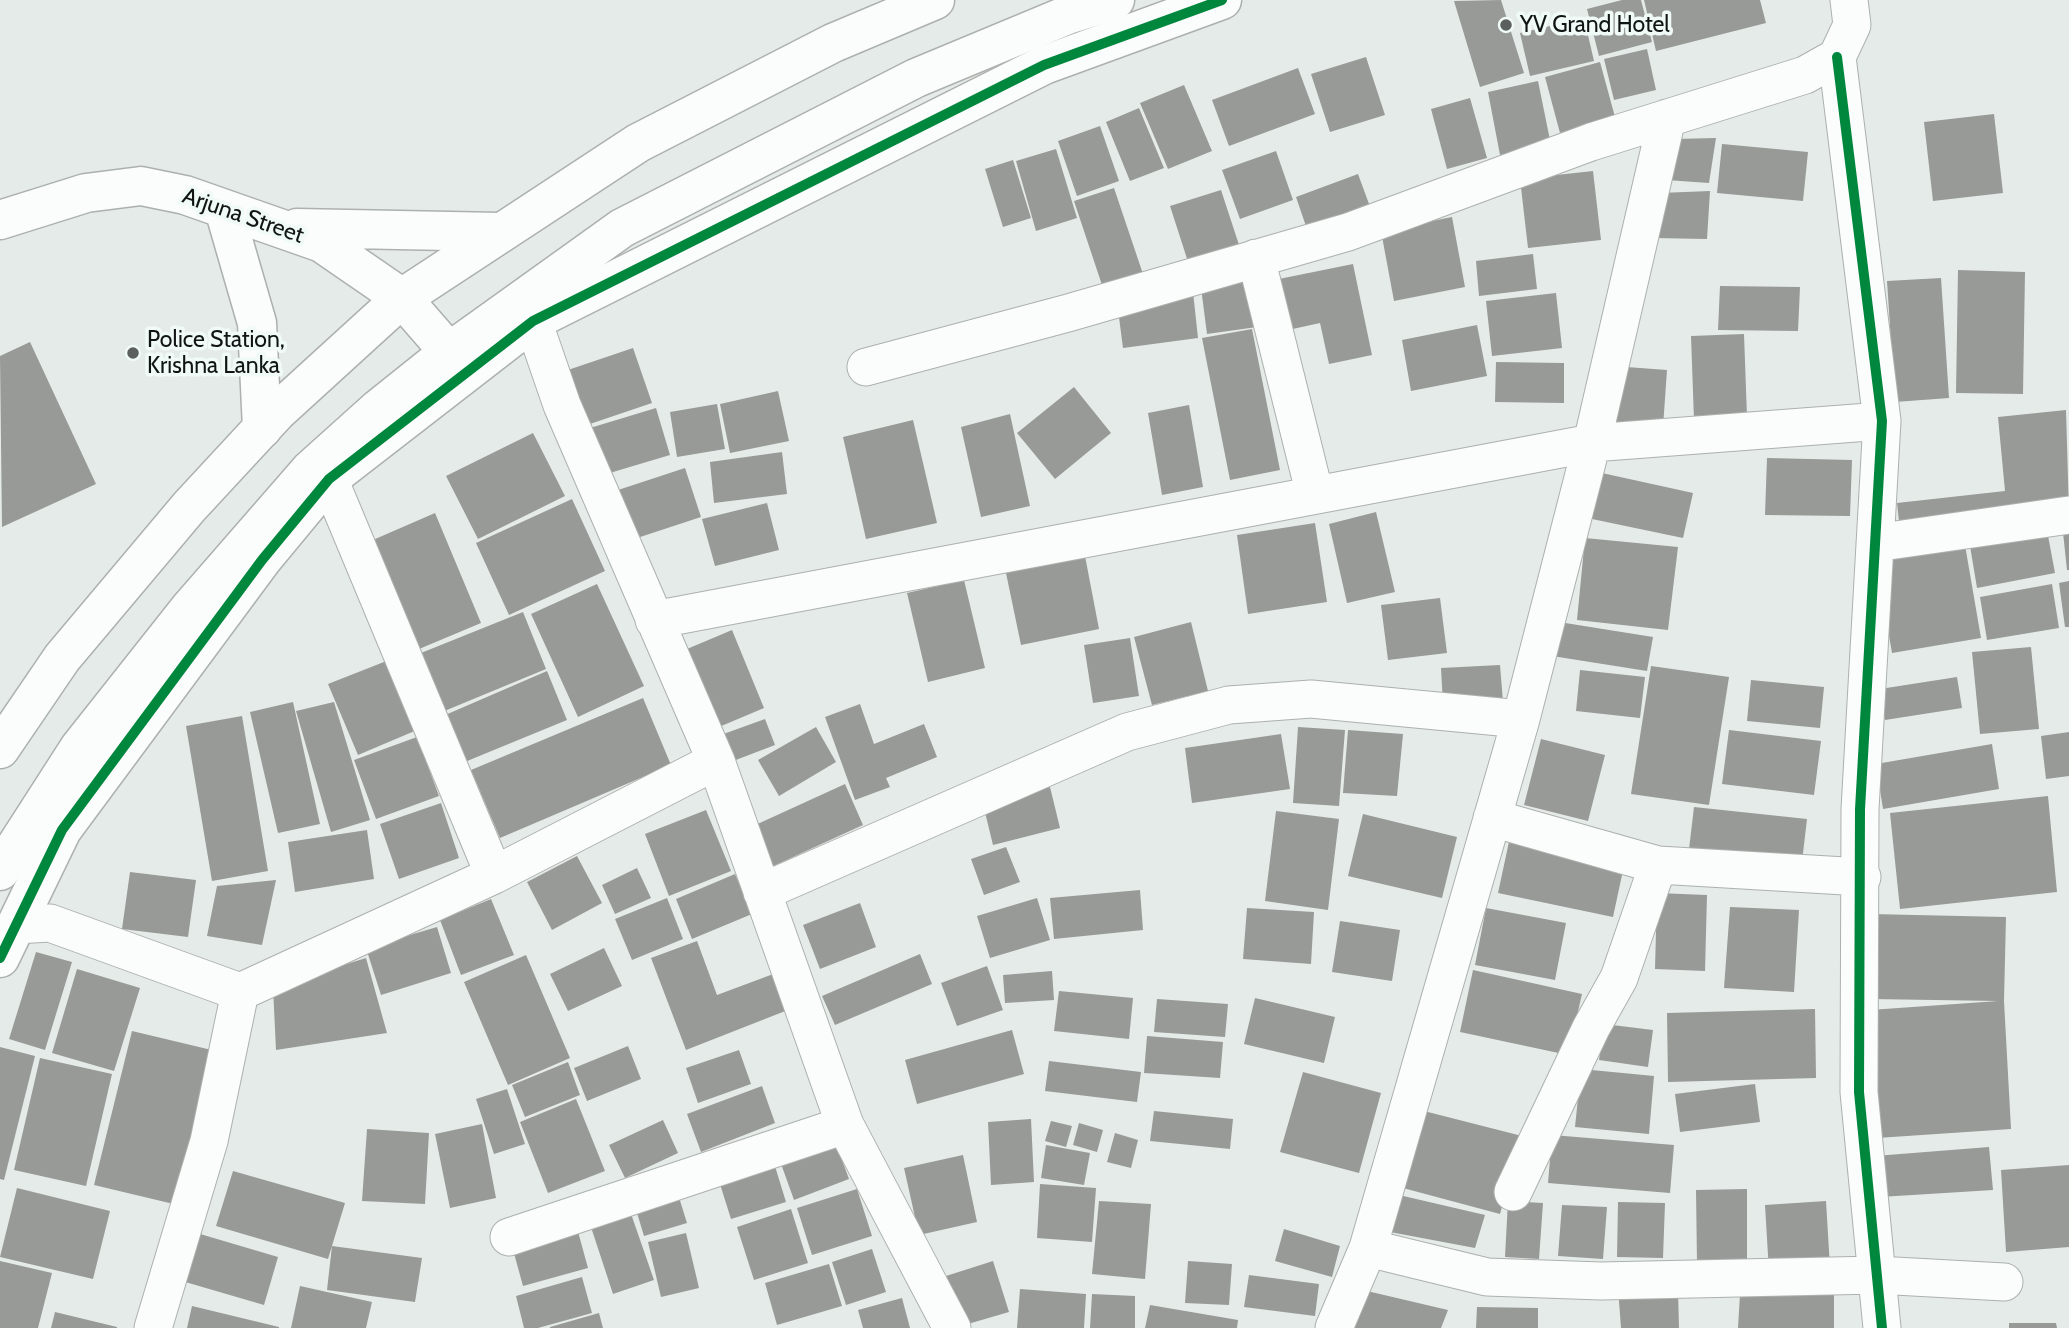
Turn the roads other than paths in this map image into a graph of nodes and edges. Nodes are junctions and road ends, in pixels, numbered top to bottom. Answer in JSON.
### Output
{"nodes":[{"id":1,"x":934,"y":0,"type":"edge"},
{"id":2,"x":1115,"y":0,"type":"edge"},
{"id":3,"x":1222,"y":0,"type":"edge"},
{"id":4,"x":1849,"y":0,"type":"edge"},
{"id":5,"x":1837,"y":57,"type":"junction"},
{"id":6,"x":1667,"y":118,"type":"junction"},
{"id":7,"x":225,"y":209,"type":"junction"},
{"id":8,"x":0,"y":220,"type":"edge"},
{"id":9,"x":278,"y":228,"type":"junction"},
{"id":10,"x":500,"y":232,"type":"junction"},
{"id":11,"x":1256,"y":258,"type":"junction"},
{"id":12,"x":402,"y":298,"type":"junction"},
{"id":13,"x":533,"y":321,"type":"junction"},
{"id":14,"x":449,"y":352,"type":"junction"},
{"id":15,"x":866,"y":367,"type":"dead end"},
{"id":16,"x":1882,"y":421,"type":"junction"},
{"id":17,"x":262,"y":429,"type":"junction"},
{"id":18,"x":1592,"y":443,"type":"junction"},
{"id":19,"x":329,"y":479,"type":"junction"},
{"id":20,"x":1315,"y":495,"type":"junction"},
{"id":21,"x":2069,"y":515,"type":"edge"},
{"id":22,"x":1875,"y":543,"type":"junction"},
{"id":23,"x":654,"y":620,"type":"junction"},
{"id":24,"x":1521,"y":719,"type":"junction"},
{"id":25,"x":0,"y":749,"type":"edge"},
{"id":26,"x":716,"y":761,"type":"junction"},
{"id":27,"x":1492,"y":818,"type":"junction"},
{"id":28,"x":1658,"y":865,"type":"junction"},
{"id":29,"x":0,"y":871,"type":"edge"},
{"id":30,"x":494,"y":875,"type":"junction"},
{"id":31,"x":1862,"y":877,"type":"junction"},
{"id":32,"x":762,"y":891,"type":"junction"},
{"id":33,"x":16,"y":925,"type":"junction"},
{"id":34,"x":0,"y":958,"type":"edge"},
{"id":35,"x":240,"y":992,"type":"junction"},
{"id":36,"x":845,"y":1125,"type":"junction"},
{"id":37,"x":1513,"y":1192,"type":"dead end"},
{"id":38,"x":509,"y":1237,"type":"dead end"},
{"id":39,"x":1368,"y":1248,"type":"junction"},
{"id":40,"x":1877,"y":1275,"type":"junction"},
{"id":41,"x":2004,"y":1282,"type":"dead end"},
{"id":42,"x":153,"y":1328,"type":"edge"},
{"id":43,"x":952,"y":1328,"type":"edge"},
{"id":44,"x":1334,"y":1328,"type":"edge"},
{"id":45,"x":1882,"y":1328,"type":"edge"}],
"edges":[{"from":1,"to":10,"type":"main road"},
{"from":2,"to":14,"type":"main road"},
{"from":3,"to":13,"type":"main road"},
{"from":4,"to":5,"type":"street"},
{"from":5,"to":6,"type":"street"},
{"from":5,"to":16,"type":"street"},
{"from":6,"to":11,"type":"street"},
{"from":6,"to":18,"type":"street"},
{"from":7,"to":8,"type":"main road","name":"Arjuna Street"},
{"from":7,"to":9,"type":"main road","name":"Arjuna Street"},
{"from":7,"to":17,"type":"main road"},
{"from":9,"to":10,"type":"main road"},
{"from":9,"to":12,"type":"main road","name":"Arjuna Street"},
{"from":10,"to":12,"type":"main road"},
{"from":11,"to":15,"type":"street"},
{"from":11,"to":20,"type":"street"},
{"from":12,"to":14,"type":"main road","name":"Arjuna Street"},
{"from":12,"to":17,"type":"main road"},
{"from":13,"to":19,"type":"main road"},
{"from":13,"to":23,"type":"street"},
{"from":14,"to":29,"type":"main road"},
{"from":16,"to":18,"type":"street"},
{"from":16,"to":22,"type":"street"},
{"from":17,"to":25,"type":"main road"},
{"from":18,"to":20,"type":"street"},
{"from":18,"to":24,"type":"street"},
{"from":19,"to":30,"type":"street"},
{"from":19,"to":33,"type":"main road"},
{"from":20,"to":23,"type":"street"},
{"from":21,"to":22,"type":"street"},
{"from":22,"to":31,"type":"street"},
{"from":23,"to":26,"type":"street"},
{"from":24,"to":27,"type":"street"},
{"from":24,"to":32,"type":"street"},
{"from":26,"to":30,"type":"street"},
{"from":26,"to":32,"type":"street"},
{"from":27,"to":28,"type":"street"},
{"from":27,"to":39,"type":"street"},
{"from":28,"to":31,"type":"street"},
{"from":28,"to":37,"type":"street"},
{"from":30,"to":35,"type":"street"},
{"from":31,"to":40,"type":"street"},
{"from":32,"to":36,"type":"street"},
{"from":33,"to":34,"type":"main road"},
{"from":33,"to":35,"type":"street"},
{"from":35,"to":42,"type":"street"},
{"from":36,"to":38,"type":"street"},
{"from":36,"to":43,"type":"street"},
{"from":39,"to":40,"type":"street"},
{"from":39,"to":44,"type":"street"},
{"from":40,"to":41,"type":"street"},
{"from":40,"to":45,"type":"street"}]}
